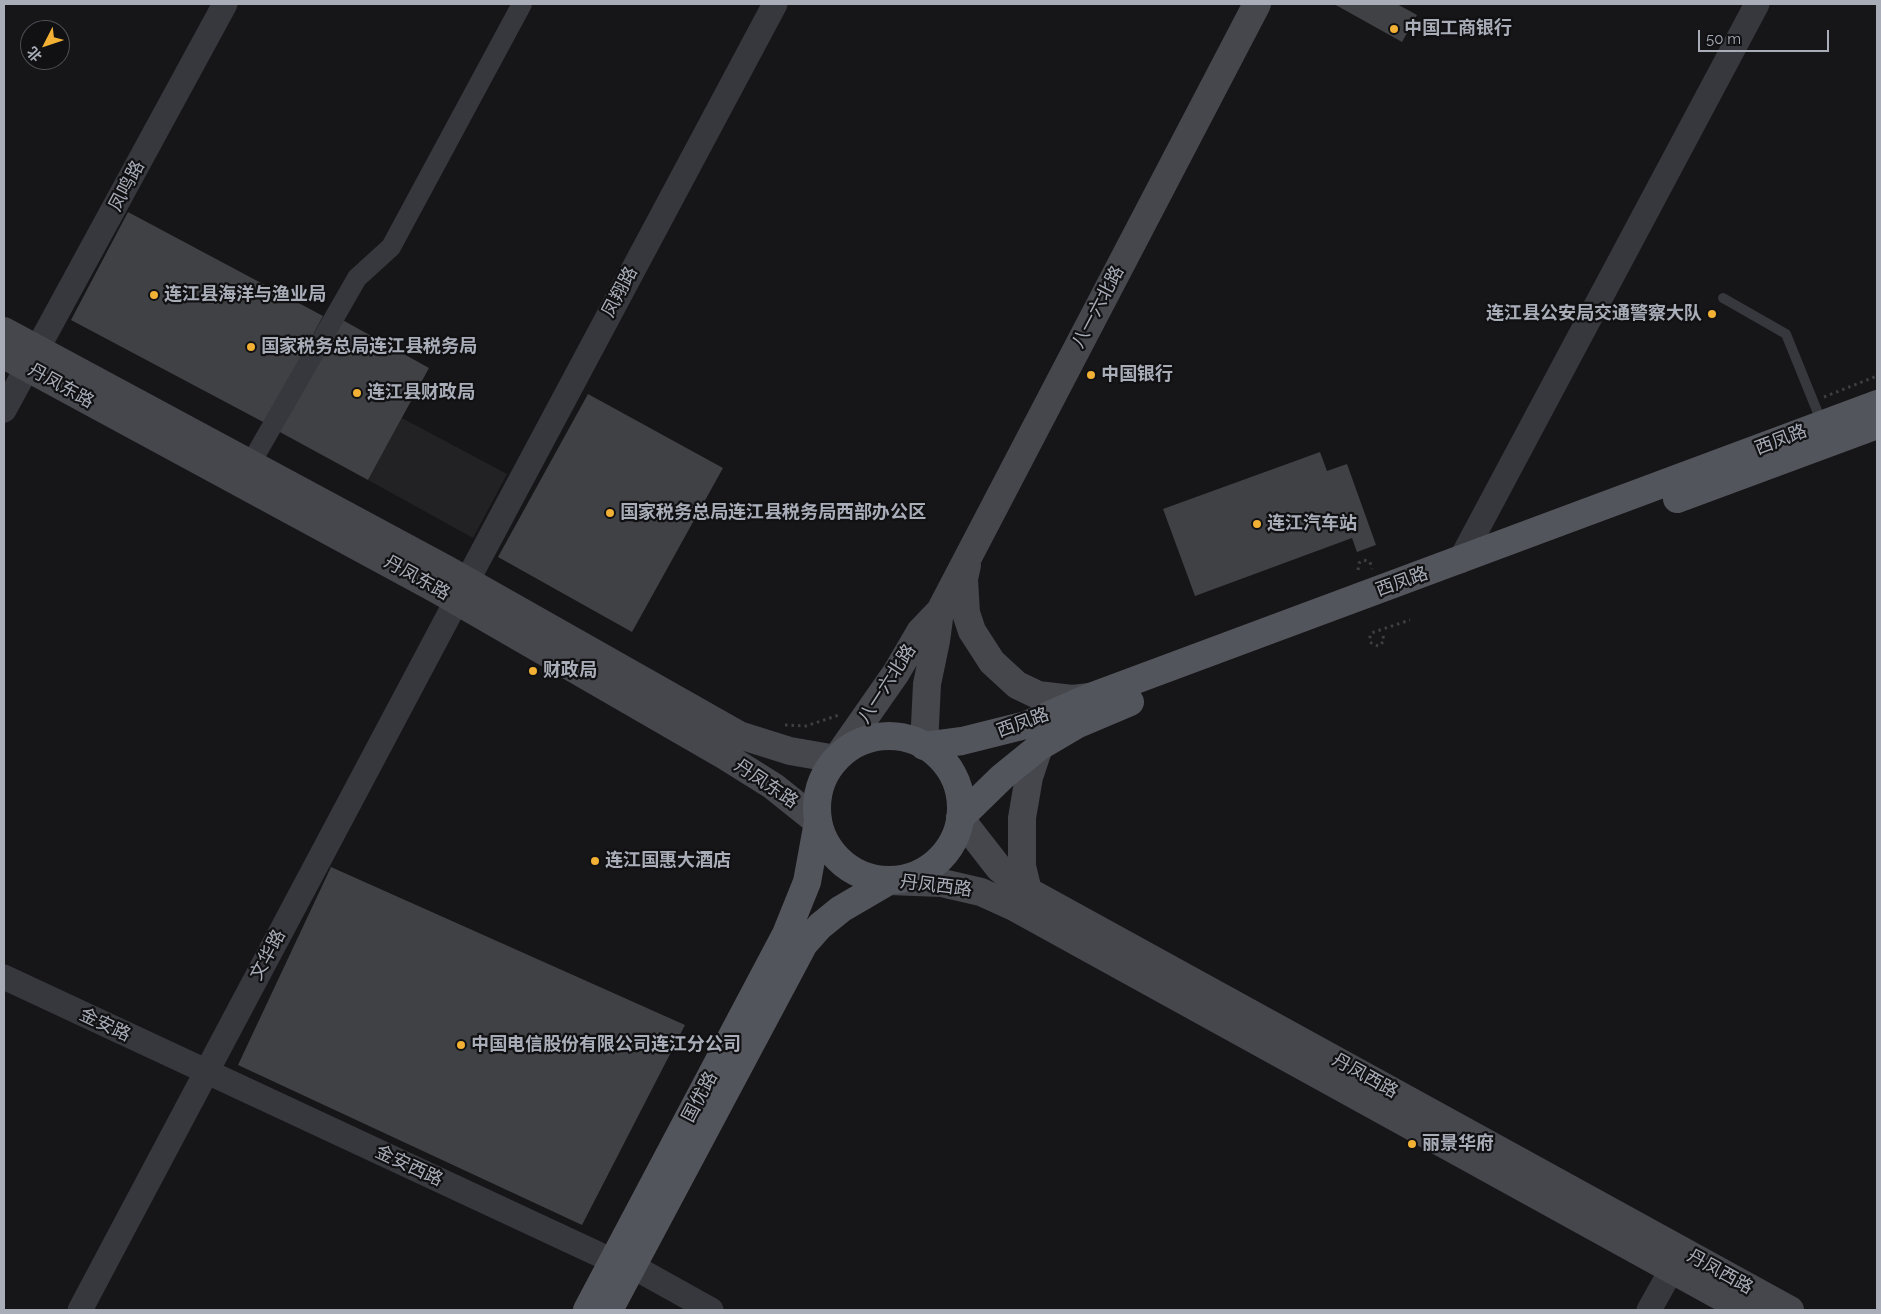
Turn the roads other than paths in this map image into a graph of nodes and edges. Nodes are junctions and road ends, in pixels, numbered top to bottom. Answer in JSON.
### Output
{"nodes":[{"id":1,"x":225,"y":4,"type":"edge"},
{"id":2,"x":522,"y":4,"type":"edge"},
{"id":3,"x":774,"y":4,"type":"edge"},
{"id":4,"x":1257,"y":4,"type":"edge"},
{"id":5,"x":1757,"y":4,"type":"edge"},
{"id":6,"x":1723,"y":298,"type":"dead end"},
{"id":7,"x":4,"y":331,"type":"edge"},
{"id":8,"x":4,"y":355,"type":"edge"},
{"id":9,"x":33,"y":358,"type":"junction"},
{"id":10,"x":1877,"y":404,"type":"edge"},
{"id":11,"x":4,"y":410,"type":"edge"},
{"id":12,"x":1817,"y":413,"type":"junction"},
{"id":13,"x":1877,"y":425,"type":"edge"},
{"id":14,"x":245,"y":473,"type":"junction"},
{"id":15,"x":970,"y":552,"type":"junction"},
{"id":16,"x":1460,"y":561,"type":"junction"},
{"id":17,"x":462,"y":591,"type":"junction"},
{"id":18,"x":940,"y":610,"type":"junction"},
{"id":19,"x":1090,"y":697,"type":"junction"},
{"id":20,"x":924,"y":746,"type":"junction"},
{"id":21,"x":1039,"y":747,"type":"junction"},
{"id":22,"x":836,"y":759,"type":"junction"},
{"id":23,"x":960,"y":818,"type":"junction"},
{"id":24,"x":818,"y":822,"type":"junction"},
{"id":25,"x":889,"y":881,"type":"junction"},
{"id":26,"x":1028,"y":891,"type":"junction"},
{"id":27,"x":4,"y":977,"type":"edge"},
{"id":28,"x":206,"y":1072,"type":"junction"},
{"id":29,"x":1677,"y":1260,"type":"junction"},
{"id":30,"x":623,"y":1263,"type":"junction"},
{"id":31,"x":80,"y":1310,"type":"edge"},
{"id":32,"x":587,"y":1310,"type":"edge"},
{"id":33,"x":609,"y":1310,"type":"edge"},
{"id":34,"x":711,"y":1310,"type":"edge"},
{"id":35,"x":1649,"y":1310,"type":"edge"},
{"id":36,"x":1745,"y":1310,"type":"edge"},
{"id":37,"x":1790,"y":1310,"type":"edge"}],
"edges":[{"from":1,"to":9,"type":"street","name":"凤鸣路"},
{"from":2,"to":14,"type":"street"},
{"from":3,"to":17,"type":"street","name":"凤翔路"},
{"from":4,"to":15,"type":"main road","name":"八一六北路"},
{"from":5,"to":16,"type":"street"},
{"from":6,"to":12,"type":"lane"},
{"from":7,"to":9,"type":"main road","name":"丹凤东路"},
{"from":8,"to":9,"type":"main road","name":"丹凤东路"},
{"from":9,"to":11,"type":"street","name":"凤鸣路"},
{"from":9,"to":14,"type":"main road","name":"丹凤东路"},
{"from":10,"to":12,"type":"main road","name":"西凤路"},
{"from":12,"to":16,"type":"main road","name":"西凤路"},
{"from":13,"to":21,"type":"main road","name":"西凤路"},
{"from":14,"to":17,"type":"main road","name":"丹凤东路"},
{"from":15,"to":18,"type":"main road","name":"八一六北路"},
{"from":15,"to":19,"type":"main road"},
{"from":16,"to":19,"type":"main road","name":"西凤路"},
{"from":17,"to":22,"type":"main road","name":"丹凤东路"},
{"from":17,"to":24,"type":"main road","name":"丹凤东路"},
{"from":17,"to":28,"type":"street","name":"文华路"},
{"from":18,"to":20,"type":"main road","name":"八一六北路"},
{"from":18,"to":22,"type":"main road","name":"八一六北路"},
{"from":19,"to":20,"type":"main road","name":"西凤路"},
{"from":20,"to":22,"type":"main road"},
{"from":20,"to":23,"type":"main road"},
{"from":21,"to":23,"type":"main road","name":"西凤路"},
{"from":21,"to":26,"type":"main road"},
{"from":22,"to":24,"type":"main road"},
{"from":23,"to":25,"type":"main road"},
{"from":23,"to":26,"type":"main road","name":"丹凤西路"},
{"from":24,"to":25,"type":"main road"},
{"from":24,"to":30,"type":"main road","name":"国优路"},
{"from":25,"to":29,"type":"main road","name":"丹凤西路"},
{"from":25,"to":30,"type":"main road","name":"国优路"},
{"from":26,"to":29,"type":"main road","name":"丹凤西路"},
{"from":27,"to":28,"type":"street","name":"金安路"},
{"from":28,"to":30,"type":"street","name":"金安西路"},
{"from":28,"to":31,"type":"street","name":"文华路"},
{"from":29,"to":35,"type":"street"},
{"from":29,"to":36,"type":"main road","name":"丹凤西路"},
{"from":29,"to":37,"type":"main road","name":"丹凤西路"},
{"from":30,"to":32,"type":"main road","name":"国优路"},
{"from":30,"to":33,"type":"main road","name":"国优路"},
{"from":30,"to":34,"type":"street","name":"金安西路"}]}
